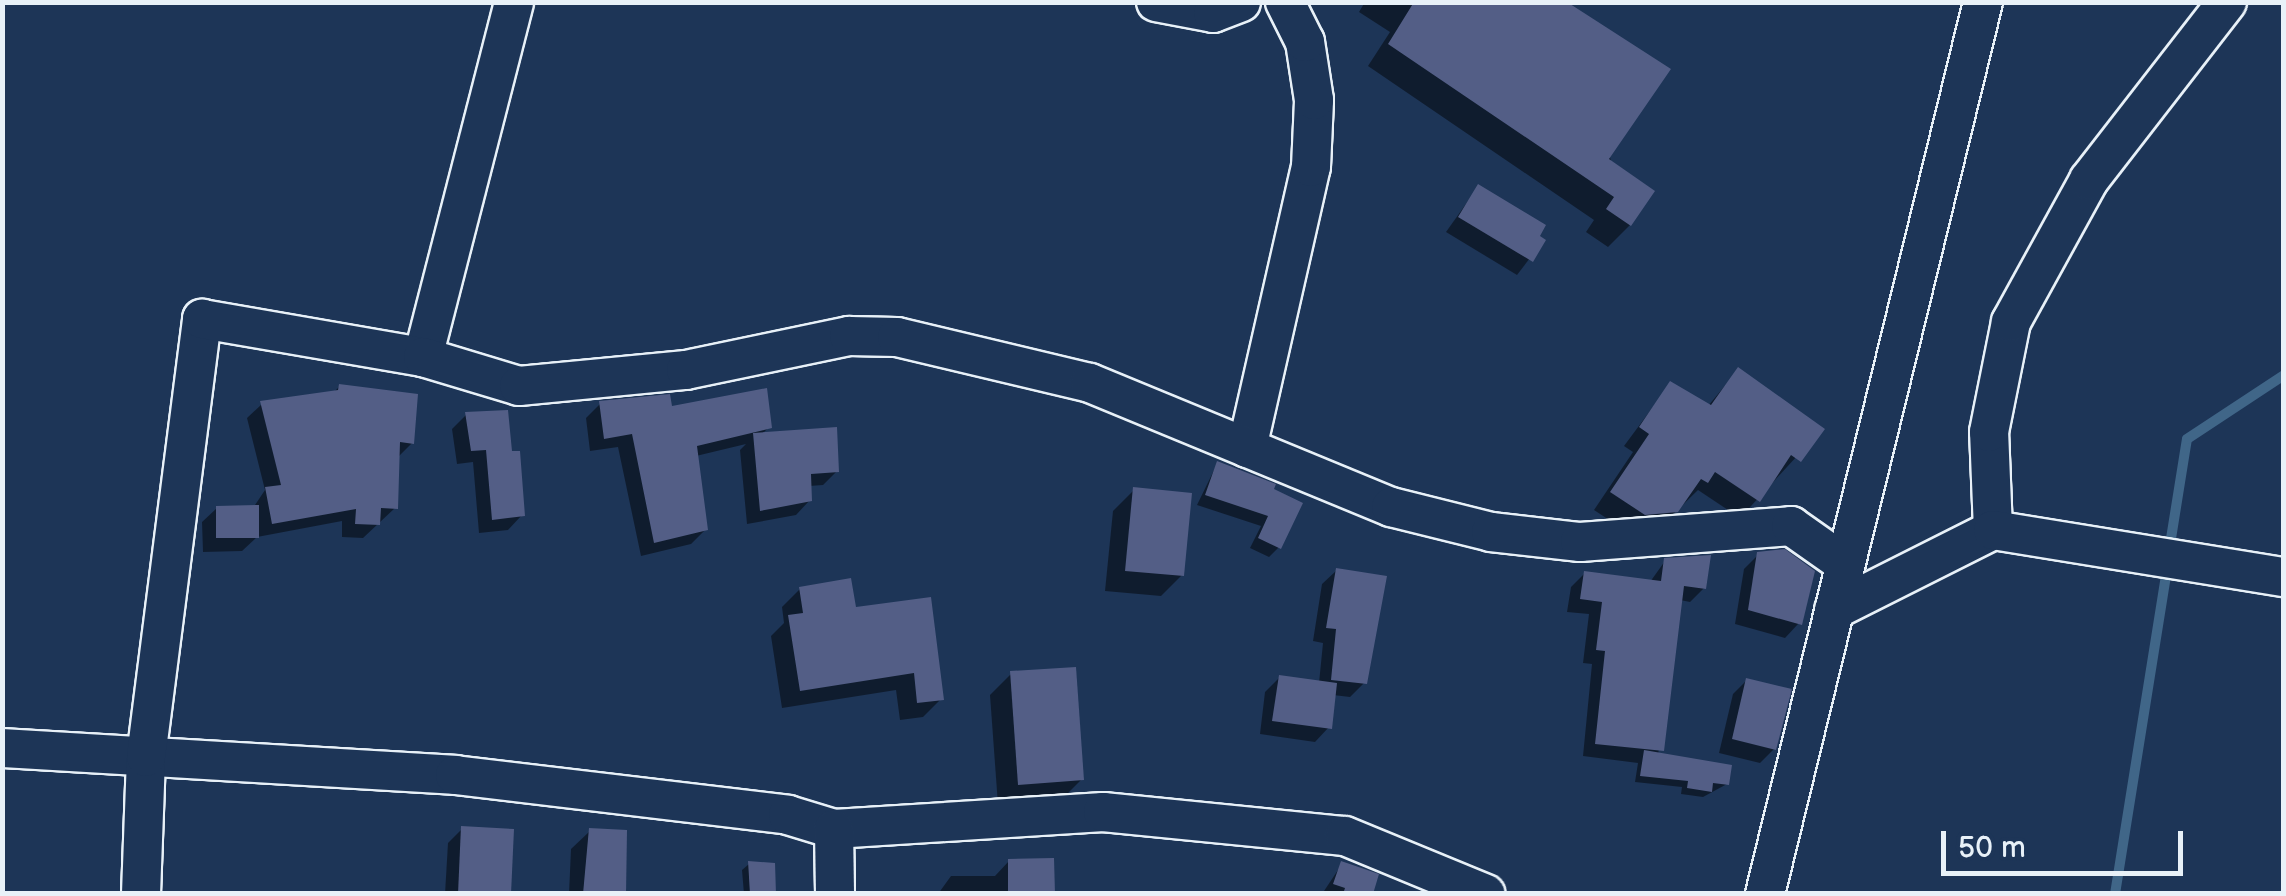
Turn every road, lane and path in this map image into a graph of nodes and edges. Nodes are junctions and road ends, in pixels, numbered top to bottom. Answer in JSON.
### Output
{"nodes":[{"id":1,"x":514,"y":2,"type":"edge"},
{"id":2,"x":1156,"y":2,"type":"edge"},
{"id":3,"x":1241,"y":2,"type":"edge"},
{"id":4,"x":1285,"y":2,"type":"edge"},
{"id":5,"x":1983,"y":2,"type":"edge"},
{"id":6,"x":2227,"y":2,"type":"edge"},
{"id":7,"x":423,"y":357,"type":"junction"},
{"id":8,"x":1247,"y":448,"type":"junction"},
{"id":9,"x":1993,"y":530,"type":"junction"},
{"id":10,"x":1845,"y":564,"type":"junction"},
{"id":11,"x":2284,"y":577,"type":"edge"},
{"id":12,"x":1834,"y":610,"type":"junction"},
{"id":13,"x":2,"y":748,"type":"edge"},
{"id":14,"x":146,"y":757,"type":"junction"},
{"id":15,"x":834,"y":829,"type":"junction"},
{"id":16,"x":141,"y":894,"type":"edge"},
{"id":17,"x":835,"y":894,"type":"edge"},
{"id":18,"x":1486,"y":894,"type":"edge"},
{"id":19,"x":1765,"y":894,"type":"edge"}],
"edges":[{"from":1,"to":7,"type":"street"},
{"from":2,"to":3,"type":"street"},
{"from":4,"to":8,"type":"street"},
{"from":5,"to":10,"type":"street"},
{"from":6,"to":9,"type":"street"},
{"from":7,"to":8,"type":"street"},
{"from":7,"to":14,"type":"street"},
{"from":8,"to":10,"type":"street"},
{"from":9,"to":11,"type":"street"},
{"from":9,"to":12,"type":"street"},
{"from":10,"to":12,"type":"street"},
{"from":12,"to":19,"type":"street"},
{"from":13,"to":14,"type":"street"},
{"from":14,"to":15,"type":"street"},
{"from":14,"to":16,"type":"street"},
{"from":15,"to":17,"type":"street"},
{"from":15,"to":18,"type":"street"}]}
